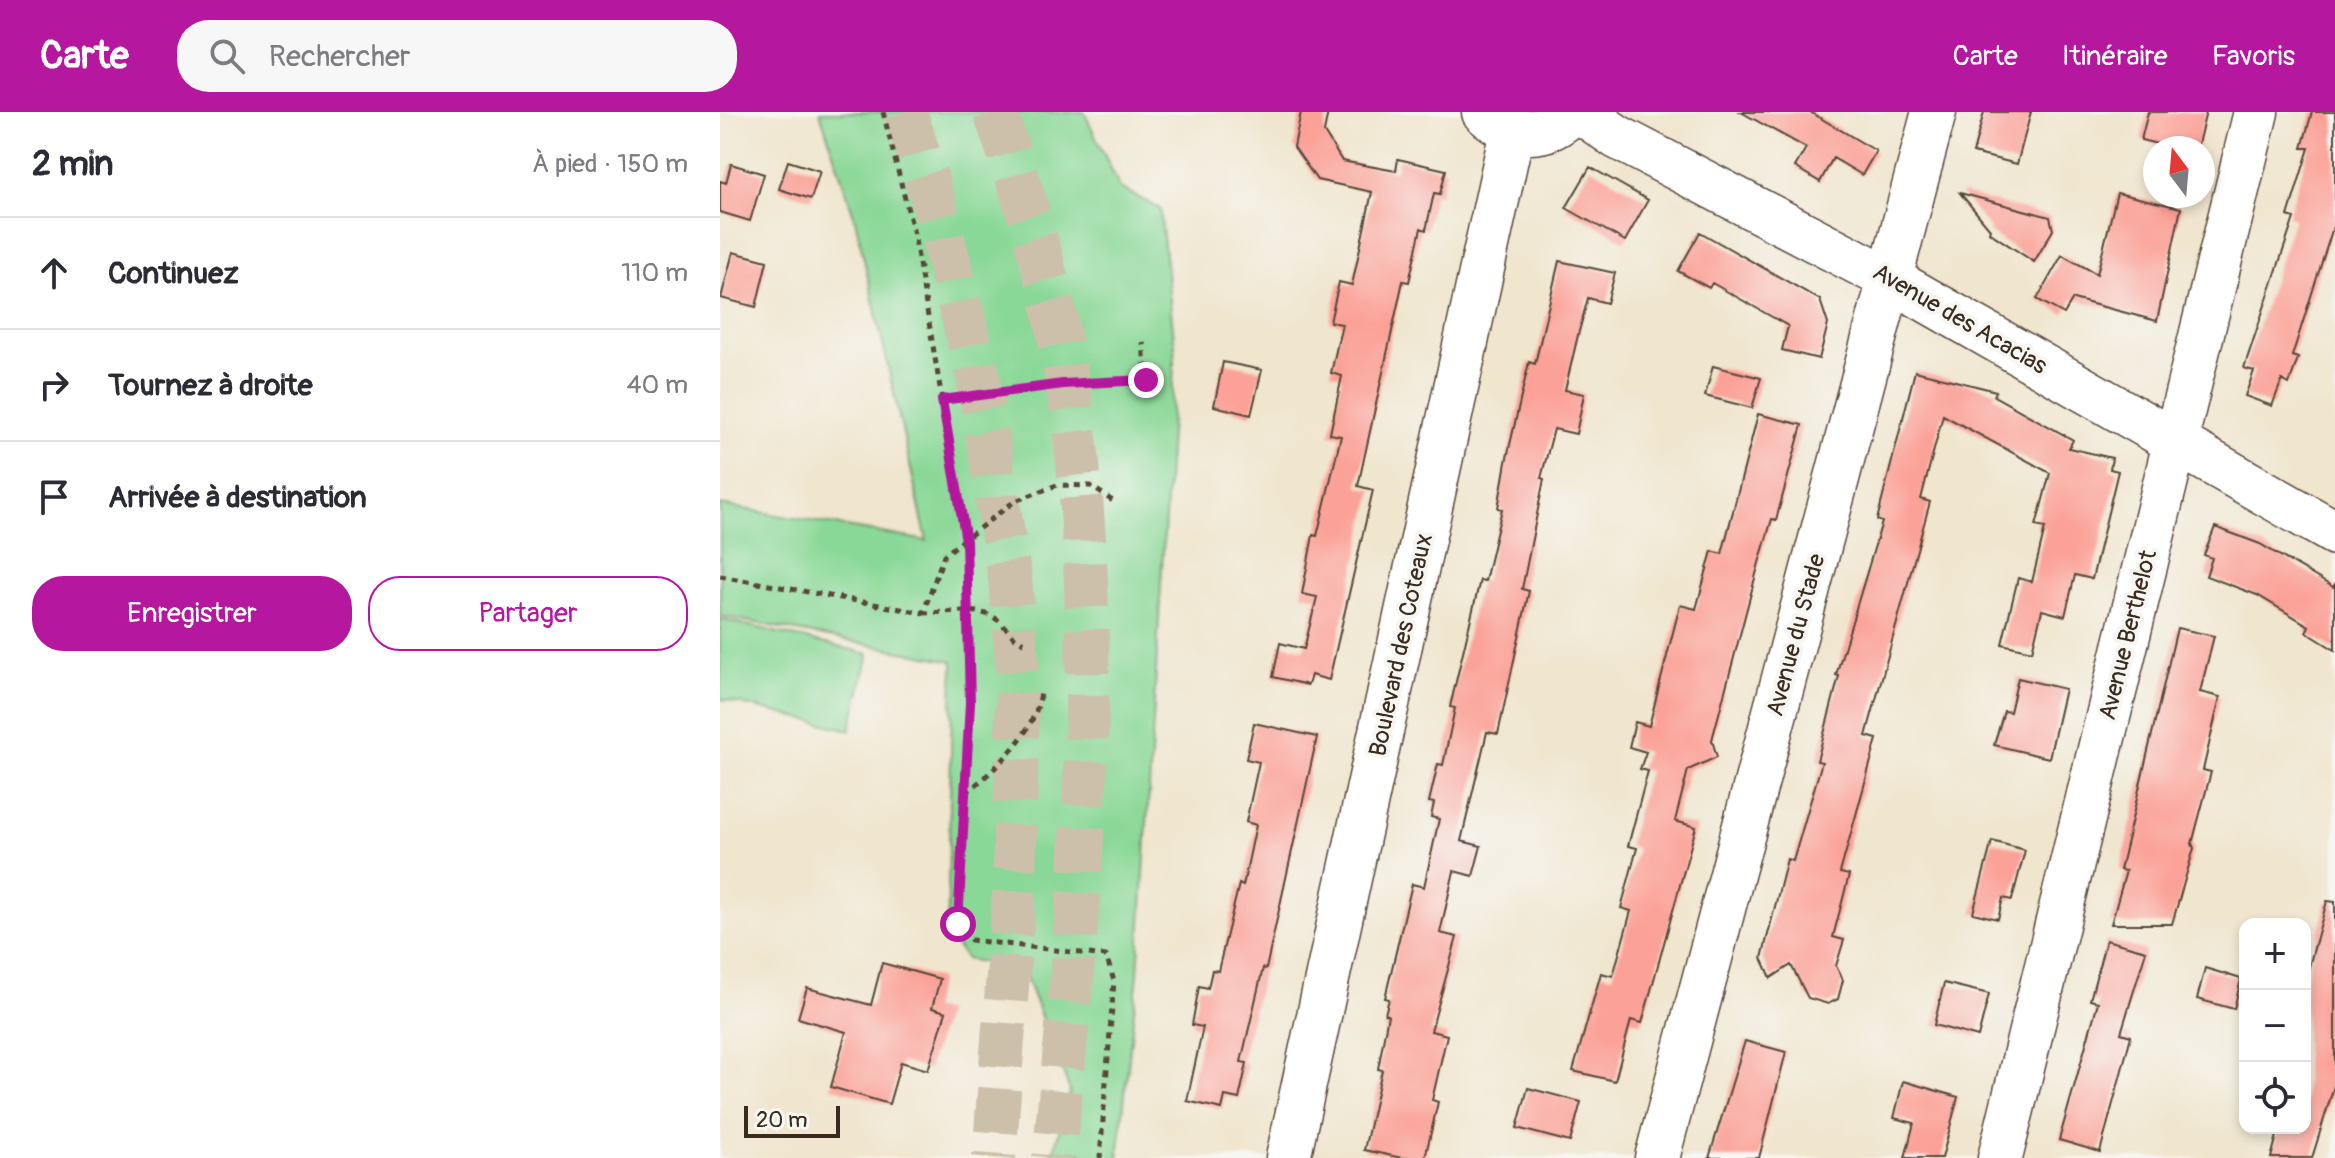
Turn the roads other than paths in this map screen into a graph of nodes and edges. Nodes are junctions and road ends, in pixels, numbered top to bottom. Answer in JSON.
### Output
{"nodes":[{"id":1,"x":1572,"y":112,"type":"edge"},
{"id":2,"x":1581,"y":112,"type":"edge"},
{"id":3,"x":1934,"y":112,"type":"edge"},
{"id":4,"x":2256,"y":112,"type":"edge"},
{"id":5,"x":1498,"y":121,"type":"edge"},
{"id":6,"x":1890,"y":279,"type":"junction"},
{"id":7,"x":2176,"y":442,"type":"junction"},
{"id":8,"x":2335,"y":533,"type":"edge"},
{"id":9,"x":1288,"y":1158,"type":"edge"},
{"id":10,"x":1657,"y":1158,"type":"edge"},
{"id":11,"x":2000,"y":1158,"type":"edge"}],
"edges":[{"from":1,"to":5,"type":"street"},
{"from":2,"to":6,"type":"street","name":"Avenue des Acacias"},
{"from":3,"to":6,"type":"street","name":"Avenue du Stade"},
{"from":4,"to":7,"type":"street","name":"Avenue Berthelot"},
{"from":5,"to":9,"type":"street","name":"Boulevard des Coteaux"},
{"from":6,"to":7,"type":"street","name":"Avenue des Acacias"},
{"from":6,"to":10,"type":"street","name":"Avenue du Stade"},
{"from":7,"to":8,"type":"street","name":"Avenue des Acacias"},
{"from":7,"to":11,"type":"street","name":"Avenue Berthelot"}]}
